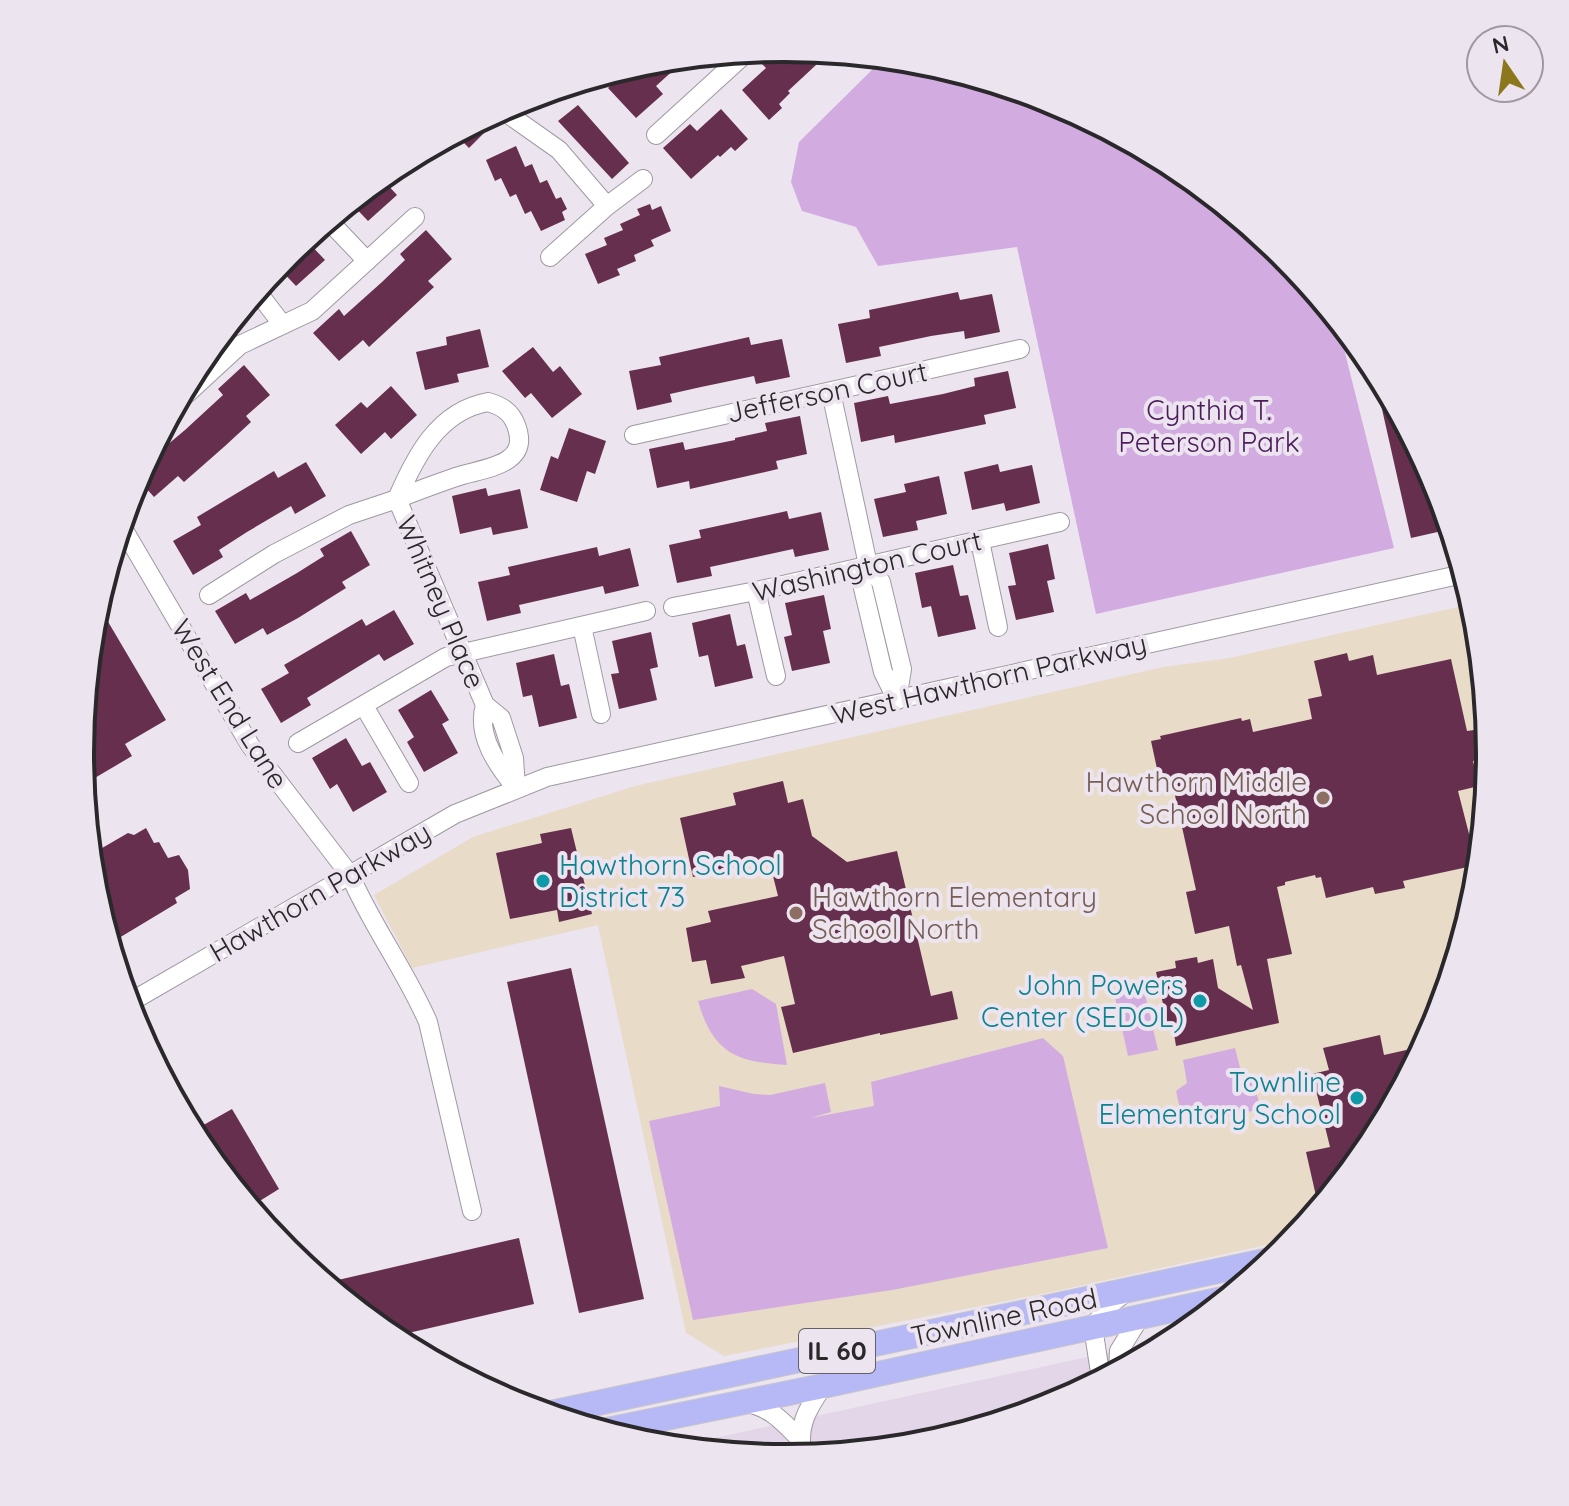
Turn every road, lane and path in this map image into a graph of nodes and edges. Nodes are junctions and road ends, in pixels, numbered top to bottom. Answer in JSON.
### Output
{"nodes":[{"id":1,"x":734,"y":64,"type":"edge"},
{"id":2,"x":514,"y":118,"type":"edge"},
{"id":3,"x":656,"y":135,"type":"dead end"},
{"id":4,"x":643,"y":179,"type":"dead end"},
{"id":5,"x":607,"y":206,"type":"junction"},
{"id":6,"x":415,"y":217,"type":"dead end"},
{"id":7,"x":335,"y":228,"type":"edge"},
{"id":8,"x":550,"y":257,"type":"dead end"},
{"id":9,"x":367,"y":261,"type":"junction"},
{"id":10,"x":263,"y":299,"type":"edge"},
{"id":11,"x":282,"y":324,"type":"junction"},
{"id":12,"x":1020,"y":349,"type":"dead end"},
{"id":13,"x":204,"y":378,"type":"edge"},
{"id":14,"x":831,"y":392,"type":"junction"},
{"id":15,"x":634,"y":435,"type":"dead end"},
{"id":16,"x":397,"y":499,"type":"junction"},
{"id":17,"x":1060,"y":522,"type":"dead end"},
{"id":18,"x":128,"y":537,"type":"edge"},
{"id":19,"x":980,"y":541,"type":"junction"},
{"id":20,"x":868,"y":565,"type":"junction"},
{"id":21,"x":1453,"y":576,"type":"edge"},
{"id":22,"x":756,"y":591,"type":"junction"},
{"id":23,"x":209,"y":595,"type":"dead end"},
{"id":24,"x":673,"y":607,"type":"dead end"},
{"id":25,"x":646,"y":611,"type":"dead end"},
{"id":26,"x":582,"y":626,"type":"junction"},
{"id":27,"x":998,"y":627,"type":"dead end"},
{"id":28,"x":464,"y":652,"type":"junction"},
{"id":29,"x":776,"y":676,"type":"dead end"},
{"id":30,"x":897,"y":700,"type":"junction"},
{"id":31,"x":364,"y":706,"type":"junction"},
{"id":32,"x":601,"y":714,"type":"dead end"},
{"id":33,"x":298,"y":743,"type":"dead end"},
{"id":34,"x":409,"y":783,"type":"dead end"},
{"id":35,"x":516,"y":788,"type":"junction"},
{"id":36,"x":350,"y":875,"type":"junction"},
{"id":37,"x":139,"y":997,"type":"edge"},
{"id":38,"x":472,"y":1211,"type":"dead end"},
{"id":39,"x":1249,"y":1264,"type":"edge"},
{"id":40,"x":1129,"y":1290,"type":"junction"},
{"id":41,"x":1201,"y":1304,"type":"edge"},
{"id":42,"x":1140,"y":1317,"type":"junction"},
{"id":43,"x":1093,"y":1327,"type":"junction"},
{"id":44,"x":1053,"y":1336,"type":"junction"},
{"id":45,"x":1119,"y":1357,"type":"edge"},
{"id":46,"x":1099,"y":1368,"type":"edge"},
{"id":47,"x":1097,"y":1369,"type":"edge"},
{"id":48,"x":823,"y":1386,"type":"junction"},
{"id":49,"x":743,"y":1402,"type":"junction"},
{"id":50,"x":569,"y":1409,"type":"edge"},
{"id":51,"x":628,"y":1426,"type":"edge"},
{"id":52,"x":798,"y":1444,"type":"edge"},
{"id":53,"x":801,"y":1444,"type":"edge"}],
"edges":[{"from":1,"to":3,"type":"street"},
{"from":2,"to":5,"type":"street"},
{"from":4,"to":5,"type":"street"},
{"from":5,"to":8,"type":"street"},
{"from":6,"to":9,"type":"street"},
{"from":7,"to":9,"type":"street"},
{"from":9,"to":11,"type":"street"},
{"from":10,"to":11,"type":"street"},
{"from":11,"to":13,"type":"street"},
{"from":12,"to":14,"type":"street","name":"Jefferson Court"},
{"from":14,"to":15,"type":"street","name":"Jefferson Court"},
{"from":14,"to":20,"type":"street"},
{"from":16,"to":16,"type":"street"},
{"from":16,"to":23,"type":"street"},
{"from":16,"to":28,"type":"street","name":"Whitney Place"},
{"from":17,"to":19,"type":"street","name":"Washington Court"},
{"from":18,"to":36,"type":"street","name":"West End Lane"},
{"from":19,"to":20,"type":"street","name":"Washington Court"},
{"from":19,"to":27,"type":"street"},
{"from":20,"to":22,"type":"street","name":"Washington Court"},
{"from":20,"to":30,"type":"street"},
{"from":21,"to":30,"type":"street","name":"West Hawthorn Parkway"},
{"from":22,"to":24,"type":"street","name":"Washington Court"},
{"from":22,"to":29,"type":"street"},
{"from":25,"to":26,"type":"street"},
{"from":26,"to":28,"type":"street"},
{"from":26,"to":32,"type":"street"},
{"from":28,"to":31,"type":"street"},
{"from":28,"to":35,"type":"street","name":"Whitney Place"},
{"from":30,"to":35,"type":"street","name":"West Hawthorn Parkway"},
{"from":31,"to":33,"type":"street"},
{"from":31,"to":34,"type":"street"},
{"from":35,"to":36,"type":"street","name":"Hawthorn Parkway"},
{"from":36,"to":37,"type":"street","name":"Hawthorn Parkway"},
{"from":36,"to":38,"type":"street","name":"West End Lane"},
{"from":39,"to":40,"type":"main road","name":"Townline Road","number":"IL 60"},
{"from":40,"to":43,"type":"street"},
{"from":40,"to":50,"type":"main road","name":"Townline Road","number":"IL 60"},
{"from":41,"to":42,"type":"main road","name":"Townline Road","number":"IL 60"},
{"from":42,"to":43,"type":"main road","name":"Townline Road","number":"IL 60"},
{"from":42,"to":45,"type":"street"},
{"from":43,"to":44,"type":"main road","name":"Townline Road","number":"IL 60"},
{"from":43,"to":46,"type":"street"},
{"from":44,"to":47,"type":"street"},
{"from":44,"to":48,"type":"main road","name":"Townline Road","number":"IL 60"},
{"from":48,"to":49,"type":"main road","name":"Townline Road","number":"IL 60"},
{"from":48,"to":53,"type":"street"},
{"from":49,"to":51,"type":"main road","name":"Townline Road","number":"IL 60"},
{"from":49,"to":52,"type":"street"}]}
